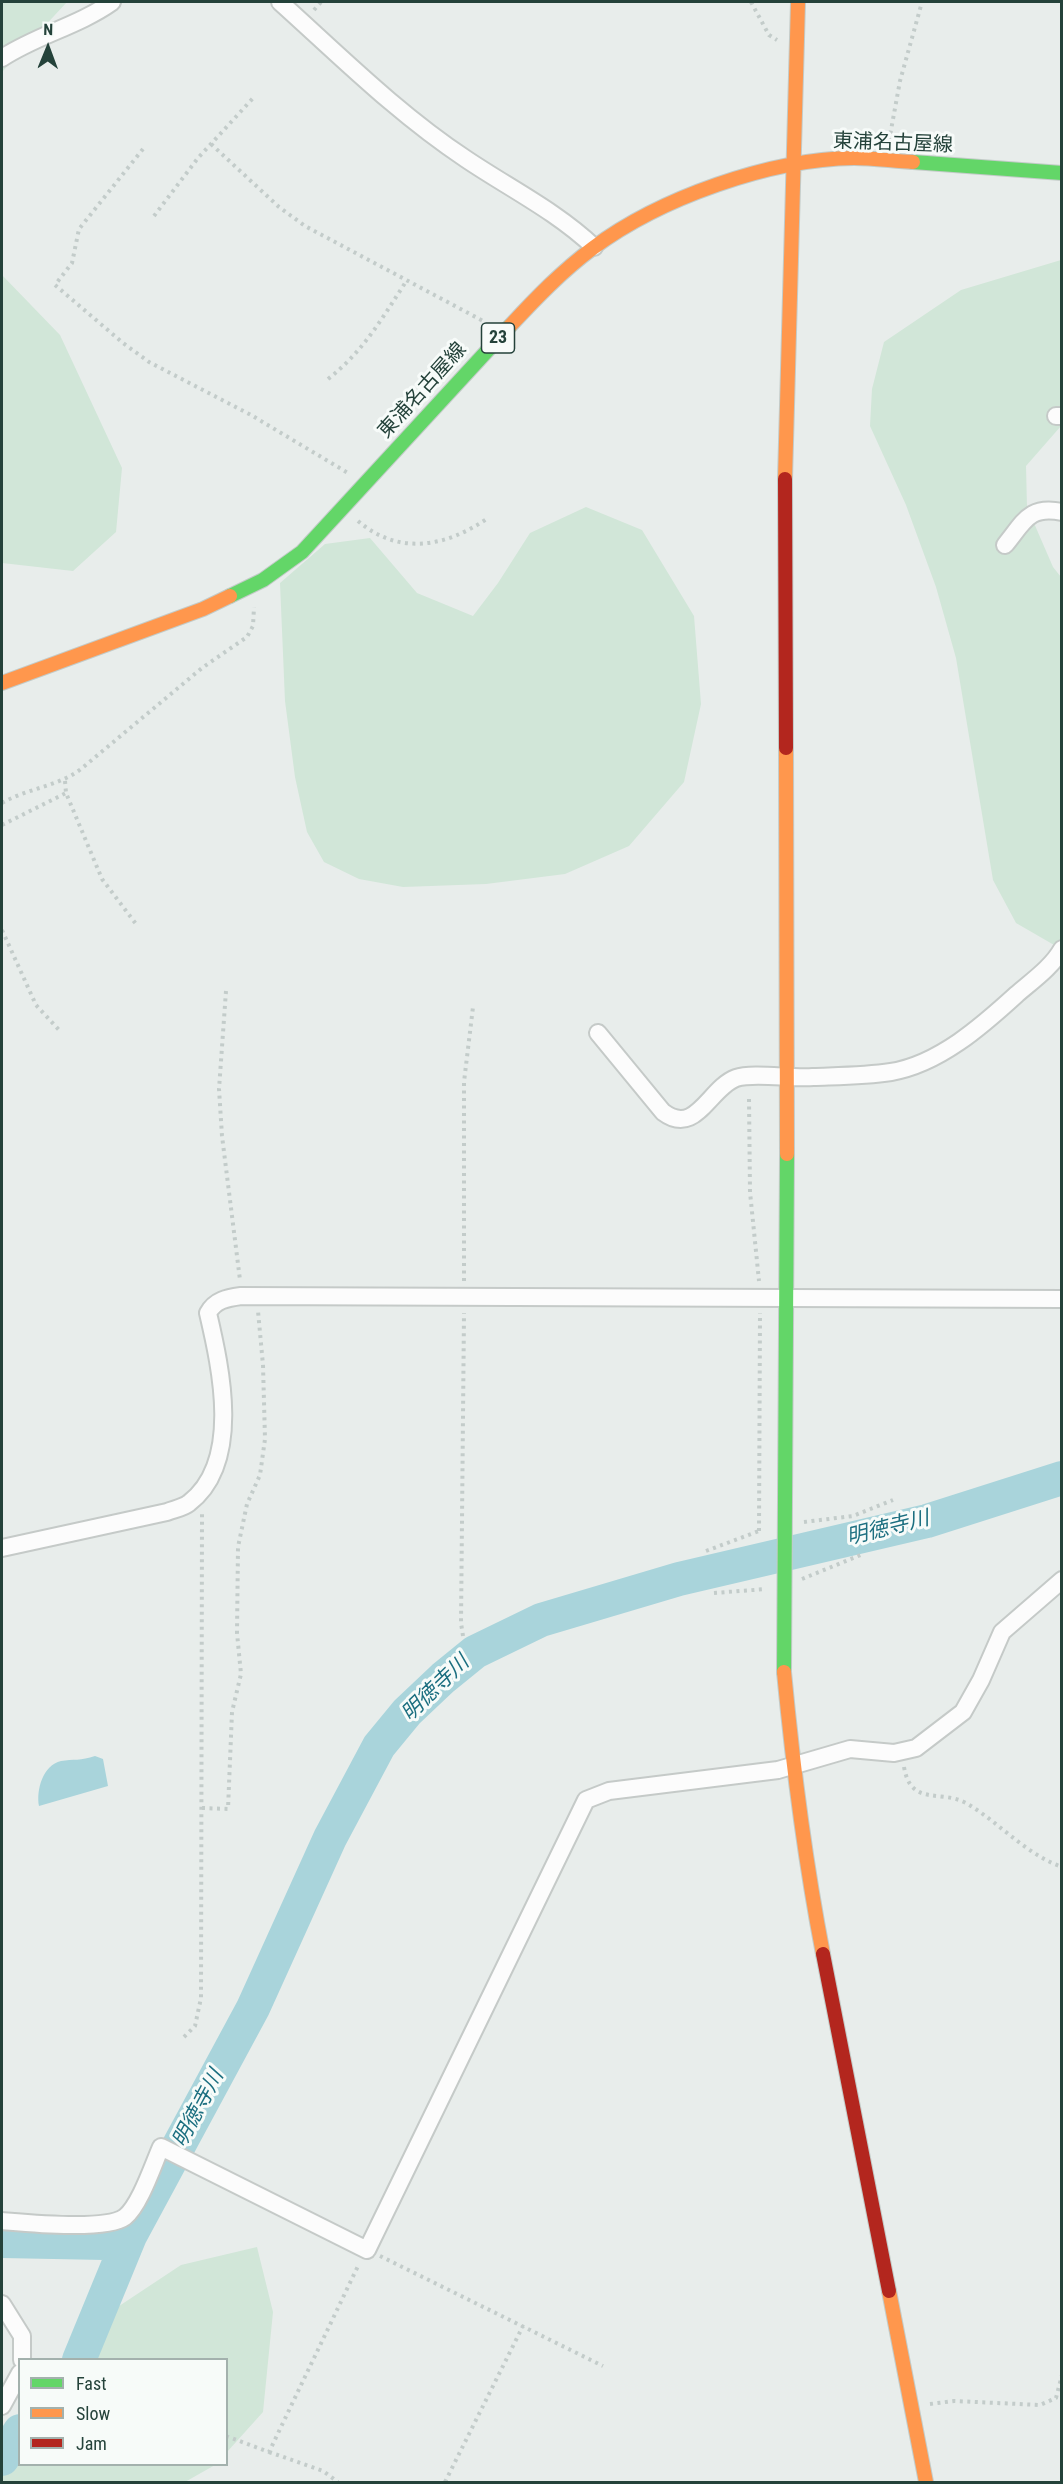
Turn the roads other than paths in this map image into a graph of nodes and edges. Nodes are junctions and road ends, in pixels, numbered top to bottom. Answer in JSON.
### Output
{"nodes":[{"id":1,"x":112,"y":2,"type":"edge"},
{"id":2,"x":280,"y":2,"type":"edge"},
{"id":3,"x":798,"y":2,"type":"edge"},
{"id":4,"x":2,"y":58,"type":"edge"},
{"id":5,"x":795,"y":164,"type":"junction"},
{"id":6,"x":1062,"y":173,"type":"edge"},
{"id":7,"x":594,"y":247,"type":"junction"},
{"id":8,"x":1062,"y":512,"type":"edge"},
{"id":9,"x":1005,"y":545,"type":"dead end"},
{"id":10,"x":2,"y":683,"type":"edge"},
{"id":11,"x":1062,"y":949,"type":"edge"},
{"id":12,"x":597,"y":1032,"type":"dead end"},
{"id":13,"x":788,"y":1079,"type":"junction"},
{"id":14,"x":784,"y":1296,"type":"junction"},
{"id":15,"x":1062,"y":1299,"type":"edge"},
{"id":16,"x":2,"y":1548,"type":"edge"},
{"id":17,"x":1062,"y":1580,"type":"edge"},
{"id":18,"x":793,"y":1766,"type":"junction"},
{"id":19,"x":2,"y":2221,"type":"edge"},
{"id":20,"x":2,"y":2304,"type":"edge"},
{"id":21,"x":22,"y":2358,"type":"edge"},
{"id":22,"x":18,"y":2377,"type":"edge"},
{"id":23,"x":2,"y":2406,"type":"edge"},
{"id":24,"x":926,"y":2482,"type":"edge"}],
"edges":[{"from":1,"to":4,"type":"street"},
{"from":2,"to":7,"type":"street"},
{"from":3,"to":5,"type":"street"},
{"from":5,"to":6,"type":"street","name":"東浦名古屋線","number":"23"},
{"from":5,"to":7,"type":"street","name":"東浦名古屋線","number":"23"},
{"from":5,"to":13,"type":"street"},
{"from":7,"to":10,"type":"street","name":"東浦名古屋線","number":"23"},
{"from":8,"to":9,"type":"street"},
{"from":11,"to":13,"type":"street"},
{"from":12,"to":13,"type":"street"},
{"from":13,"to":14,"type":"street"},
{"from":14,"to":15,"type":"street"},
{"from":14,"to":16,"type":"street"},
{"from":14,"to":18,"type":"street"},
{"from":17,"to":18,"type":"street"},
{"from":18,"to":19,"type":"street"},
{"from":18,"to":24,"type":"street"},
{"from":20,"to":21,"type":"street"},
{"from":22,"to":23,"type":"street"}]}
